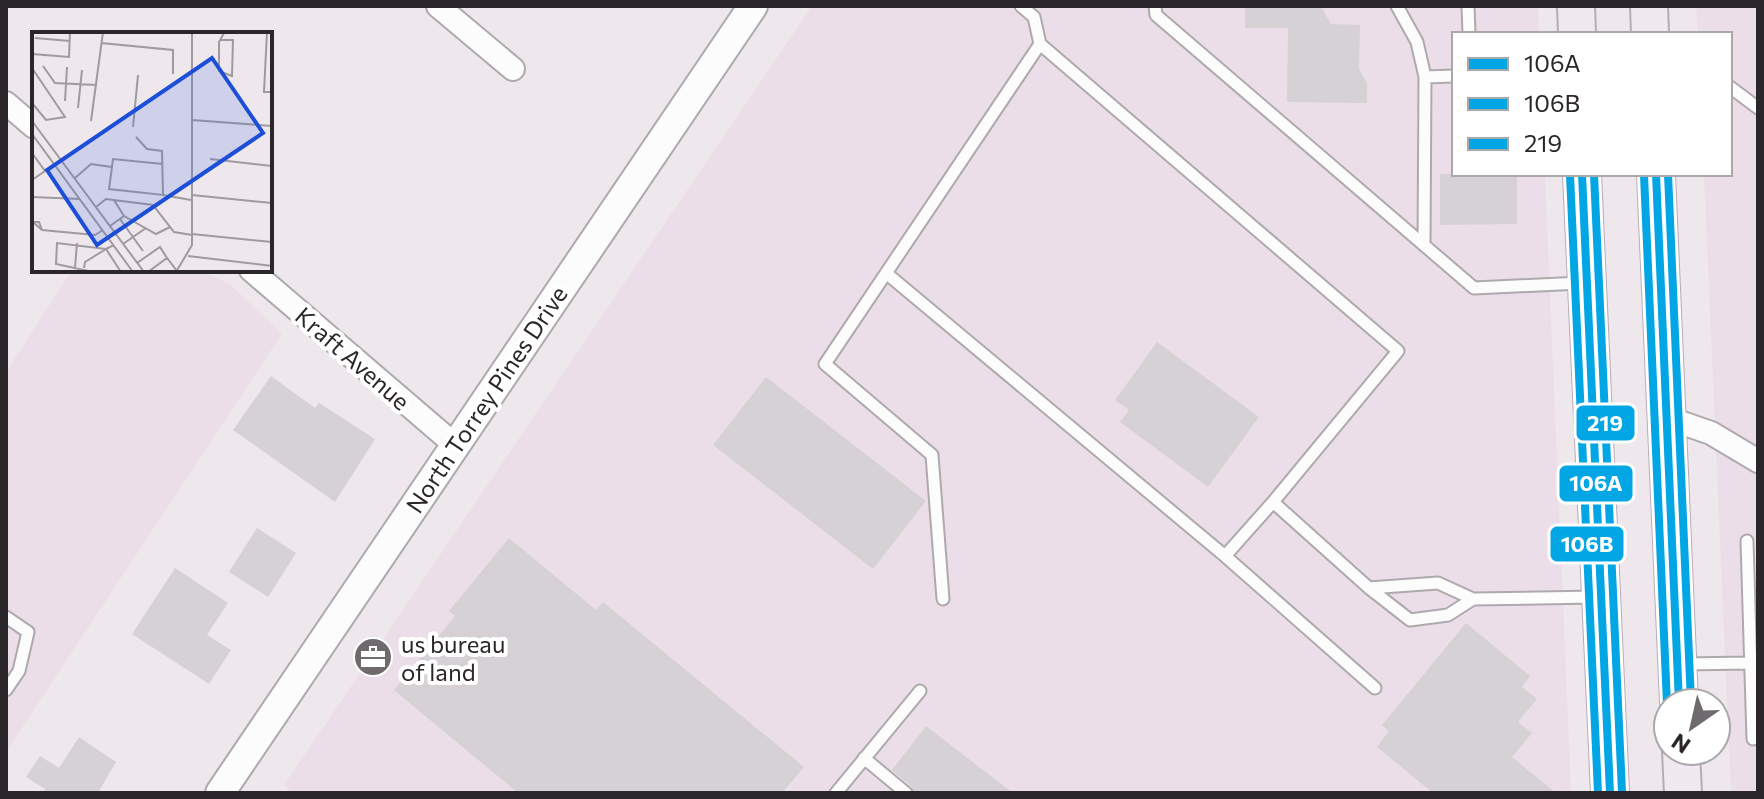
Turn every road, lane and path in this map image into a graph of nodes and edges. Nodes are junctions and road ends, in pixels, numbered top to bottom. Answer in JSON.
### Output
{"nodes":[{"id":1,"x":438,"y":6,"type":"edge"},
{"id":2,"x":753,"y":6,"type":"edge"},
{"id":3,"x":1021,"y":6,"type":"edge"},
{"id":4,"x":1155,"y":6,"type":"edge"},
{"id":5,"x":1397,"y":6,"type":"edge"},
{"id":6,"x":1468,"y":6,"type":"edge"},
{"id":7,"x":1576,"y":6,"type":"edge"},
{"id":8,"x":1649,"y":6,"type":"edge"},
{"id":9,"x":1469,"y":32,"type":"edge"},
{"id":10,"x":1577,"y":32,"type":"edge"},
{"id":11,"x":1650,"y":32,"type":"edge"},
{"id":12,"x":1040,"y":44,"type":"junction"},
{"id":13,"x":513,"y":69,"type":"dead end"},
{"id":14,"x":1452,"y":76,"type":"edge"},
{"id":15,"x":1425,"y":77,"type":"junction"},
{"id":16,"x":1732,"y":88,"type":"edge"},
{"id":17,"x":6,"y":103,"type":"edge"},
{"id":18,"x":1758,"y":108,"type":"edge"},
{"id":19,"x":32,"y":125,"type":"edge"},
{"id":20,"x":1582,"y":176,"type":"edge"},
{"id":21,"x":1656,"y":176,"type":"edge"},
{"id":22,"x":1424,"y":245,"type":"junction"},
{"id":23,"x":253,"y":272,"type":"edge"},
{"id":24,"x":886,"y":273,"type":"junction"},
{"id":25,"x":1587,"y":283,"type":"junction"},
{"id":26,"x":1665,"y":417,"type":"junction"},
{"id":27,"x":455,"y":445,"type":"junction"},
{"id":28,"x":1758,"y":461,"type":"edge"},
{"id":29,"x":1273,"y":502,"type":"junction"},
{"id":30,"x":1747,"y":541,"type":"dead end"},
{"id":31,"x":1225,"y":556,"type":"junction"},
{"id":32,"x":1369,"y":588,"type":"junction"},
{"id":33,"x":1601,"y":597,"type":"junction"},
{"id":34,"x":943,"y":599,"type":"dead end"},
{"id":35,"x":1473,"y":599,"type":"junction"},
{"id":36,"x":6,"y":617,"type":"edge"},
{"id":37,"x":1750,"y":663,"type":"junction"},
{"id":38,"x":1677,"y":664,"type":"junction"},
{"id":39,"x":1678,"y":687,"type":"edge"},
{"id":40,"x":1375,"y":688,"type":"dead end"},
{"id":41,"x":6,"y":690,"type":"edge"},
{"id":42,"x":920,"y":691,"type":"dead end"},
{"id":43,"x":1753,"y":739,"type":"dead end"},
{"id":44,"x":864,"y":758,"type":"junction"},
{"id":45,"x":1682,"y":767,"type":"edge"},
{"id":46,"x":220,"y":793,"type":"edge"},
{"id":47,"x":836,"y":793,"type":"edge"},
{"id":48,"x":906,"y":793,"type":"edge"},
{"id":49,"x":1610,"y":793,"type":"edge"},
{"id":50,"x":1683,"y":793,"type":"edge"}],
"edges":[{"from":1,"to":13,"type":"street"},
{"from":2,"to":27,"type":"street","name":"North Torrey Pines Drive"},
{"from":3,"to":12,"type":"lane"},
{"from":4,"to":22,"type":"lane"},
{"from":5,"to":15,"type":"lane"},
{"from":6,"to":9,"type":"lane"},
{"from":7,"to":10,"type":"main road"},
{"from":8,"to":11,"type":"main road"},
{"from":12,"to":24,"type":"lane"},
{"from":12,"to":29,"type":"lane"},
{"from":14,"to":15,"type":"lane"},
{"from":15,"to":22,"type":"lane"},
{"from":16,"to":18,"type":"lane"},
{"from":17,"to":19,"type":"street"},
{"from":20,"to":25,"type":"main road"},
{"from":21,"to":26,"type":"main road"},
{"from":22,"to":25,"type":"lane"},
{"from":23,"to":27,"type":"street","name":"Kraft Avenue"},
{"from":24,"to":31,"type":"lane"},
{"from":24,"to":34,"type":"lane"},
{"from":25,"to":33,"type":"main road"},
{"from":26,"to":28,"type":"street"},
{"from":26,"to":38,"type":"main road"},
{"from":27,"to":46,"type":"street","name":"North Torrey Pines Drive"},
{"from":29,"to":31,"type":"lane"},
{"from":29,"to":32,"type":"lane"},
{"from":30,"to":37,"type":"lane"},
{"from":31,"to":40,"type":"lane"},
{"from":32,"to":35,"type":"lane"},
{"from":32,"to":35,"type":"lane"},
{"from":33,"to":35,"type":"lane"},
{"from":33,"to":49,"type":"main road"},
{"from":36,"to":41,"type":"lane"},
{"from":37,"to":38,"type":"lane"},
{"from":37,"to":43,"type":"lane"},
{"from":38,"to":39,"type":"main road"},
{"from":42,"to":44,"type":"lane"},
{"from":44,"to":47,"type":"lane"},
{"from":44,"to":48,"type":"lane"},
{"from":45,"to":50,"type":"main road"}]}
